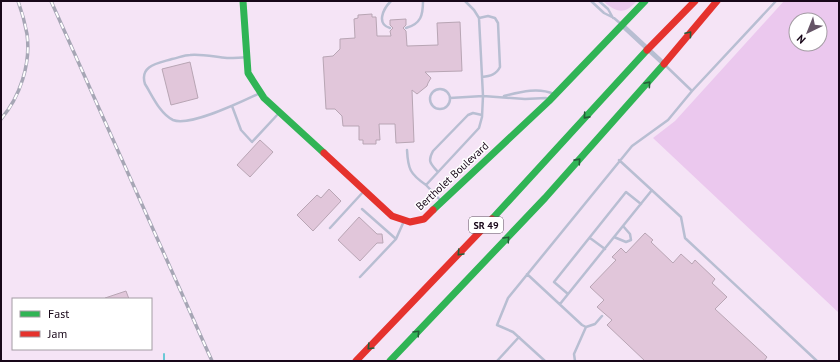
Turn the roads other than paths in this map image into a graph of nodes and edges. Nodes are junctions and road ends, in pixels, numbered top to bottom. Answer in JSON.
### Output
{"nodes":[{"id":1,"x":243,"y":1,"type":"edge"},
{"id":2,"x":391,"y":1,"type":"edge"},
{"id":3,"x":423,"y":1,"type":"edge"},
{"id":4,"x":465,"y":1,"type":"edge"},
{"id":5,"x":591,"y":1,"type":"edge"},
{"id":6,"x":599,"y":1,"type":"edge"},
{"id":7,"x":646,"y":1,"type":"edge"},
{"id":8,"x":694,"y":1,"type":"edge"},
{"id":9,"x":717,"y":1,"type":"edge"},
{"id":10,"x":776,"y":1,"type":"edge"},
{"id":11,"x":479,"y":18,"type":"junction"},
{"id":12,"x":614,"y":18,"type":"junction"},
{"id":13,"x":622,"y":25,"type":"junction"},
{"id":14,"x":390,"y":28,"type":"dead end"},
{"id":15,"x":406,"y":28,"type":"dead end"},
{"id":16,"x":647,"y":50,"type":"junction"},
{"id":17,"x":247,"y":57,"type":"junction"},
{"id":18,"x":664,"y":64,"type":"junction"},
{"id":19,"x":482,"y":77,"type":"junction"},
{"id":20,"x":692,"y":91,"type":"junction"},
{"id":21,"x":261,"y":92,"type":"junction"},
{"id":22,"x":555,"y":95,"type":"junction"},
{"id":23,"x":483,"y":96,"type":"junction"},
{"id":24,"x":502,"y":96,"type":"junction"},
{"id":25,"x":450,"y":98,"type":"junction"},
{"id":26,"x":549,"y":101,"type":"junction"},
{"id":27,"x":232,"y":106,"type":"junction"},
{"id":28,"x":280,"y":112,"type":"junction"},
{"id":29,"x":482,"y":115,"type":"junction"},
{"id":30,"x":407,"y":150,"type":"dead end"},
{"id":31,"x":620,"y":160,"type":"junction"},
{"id":32,"x":438,"y":172,"type":"junction"},
{"id":33,"x":426,"y":185,"type":"junction"},
{"id":34,"x":364,"y":190,"type":"junction"},
{"id":35,"x":652,"y":190,"type":"junction"},
{"id":36,"x":442,"y":202,"type":"junction"},
{"id":37,"x":641,"y":204,"type":"junction"},
{"id":38,"x":362,"y":209,"type":"dead end"},
{"id":39,"x":404,"y":220,"type":"junction"},
{"id":40,"x":623,"y":226,"type":"junction"},
{"id":41,"x":330,"y":228,"type":"dead end"},
{"id":42,"x":614,"y":237,"type":"junction"},
{"id":43,"x":590,"y":238,"type":"junction"},
{"id":44,"x":396,"y":239,"type":"junction"},
{"id":45,"x":605,"y":249,"type":"junction"},
{"id":46,"x":527,"y":274,"type":"junction"},
{"id":47,"x":360,"y":276,"type":"dead end"},
{"id":48,"x":568,"y":294,"type":"junction"},
{"id":49,"x":560,"y":304,"type":"junction"},
{"id":50,"x":602,"y":316,"type":"dead end"},
{"id":51,"x":586,"y":327,"type":"junction"},
{"id":52,"x":518,"y":337,"type":"junction"},
{"id":53,"x":356,"y":361,"type":"edge"},
{"id":54,"x":390,"y":361,"type":"edge"},
{"id":55,"x":497,"y":361,"type":"edge"},
{"id":56,"x":545,"y":361,"type":"edge"},
{"id":57,"x":575,"y":361,"type":"edge"},
{"id":58,"x":817,"y":361,"type":"edge"}],
"edges":[{"from":1,"to":17,"type":"main road","name":"Bertholet Boulevard"},
{"from":2,"to":14,"type":"lane"},
{"from":3,"to":15,"type":"lane"},
{"from":4,"to":11,"type":"lane"},
{"from":5,"to":12,"type":"lane"},
{"from":6,"to":12,"type":"lane"},
{"from":7,"to":13,"type":"main road","name":"Bertholet Boulevard"},
{"from":8,"to":16,"type":"main road","number":"SR 49"},
{"from":18,"to":9,"type":"main road","number":"SR 49","one_way":true},
{"from":10,"to":20,"type":"lane"},
{"from":11,"to":19,"type":"lane"},
{"from":11,"to":19,"type":"lane"},
{"from":12,"to":13,"type":"lane"},
{"from":13,"to":16,"type":"street"},
{"from":13,"to":22,"type":"main road","name":"Bertholet Boulevard"},
{"from":16,"to":18,"type":"street"},
{"from":16,"to":53,"type":"main road","number":"SR 49","one_way":true},
{"from":17,"to":21,"type":"main road","name":"Bertholet Boulevard"},
{"from":17,"to":27,"type":"lane"},
{"from":18,"to":20,"type":"lane"},
{"from":54,"to":18,"type":"main road","number":"SR 49","one_way":true},
{"from":19,"to":23,"type":"lane"},
{"from":20,"to":31,"type":"lane"},
{"from":21,"to":27,"type":"lane"},
{"from":21,"to":28,"type":"main road","name":"Bertholet Boulevard"},
{"from":22,"to":24,"type":"lane"},
{"from":22,"to":26,"type":"main road","name":"Bertholet Boulevard"},
{"from":23,"to":24,"type":"lane"},
{"from":23,"to":25,"type":"lane"},
{"from":23,"to":29,"type":"lane"},
{"from":24,"to":26,"type":"lane"},
{"from":25,"to":25,"type":"lane"},
{"from":26,"to":36,"type":"main road","name":"Bertholet Boulevard"},
{"from":27,"to":28,"type":"lane"},
{"from":28,"to":34,"type":"main road","name":"Bertholet Boulevard"},
{"from":29,"to":32,"type":"lane"},
{"from":29,"to":32,"type":"lane"},
{"from":30,"to":33,"type":"lane"},
{"from":31,"to":35,"type":"lane"},
{"from":31,"to":46,"type":"lane"},
{"from":32,"to":33,"type":"lane"},
{"from":33,"to":36,"type":"lane"},
{"from":34,"to":39,"type":"main road","name":"Bertholet Boulevard"},
{"from":34,"to":41,"type":"lane"},
{"from":35,"to":37,"type":"lane"},
{"from":35,"to":58,"type":"lane"},
{"from":36,"to":39,"type":"main road","name":"Bertholet Boulevard"},
{"from":37,"to":40,"type":"lane"},
{"from":37,"to":43,"type":"lane"},
{"from":38,"to":44,"type":"lane"},
{"from":39,"to":44,"type":"lane"},
{"from":40,"to":42,"type":"lane"},
{"from":40,"to":42,"type":"lane"},
{"from":42,"to":45,"type":"lane"},
{"from":43,"to":45,"type":"lane"},
{"from":43,"to":48,"type":"lane"},
{"from":44,"to":47,"type":"lane"},
{"from":45,"to":48,"type":"lane"},
{"from":46,"to":49,"type":"lane"},
{"from":46,"to":52,"type":"lane"},
{"from":48,"to":49,"type":"lane"},
{"from":49,"to":51,"type":"lane"},
{"from":50,"to":51,"type":"lane"},
{"from":51,"to":57,"type":"lane"},
{"from":52,"to":55,"type":"lane"},
{"from":52,"to":56,"type":"lane"}]}
